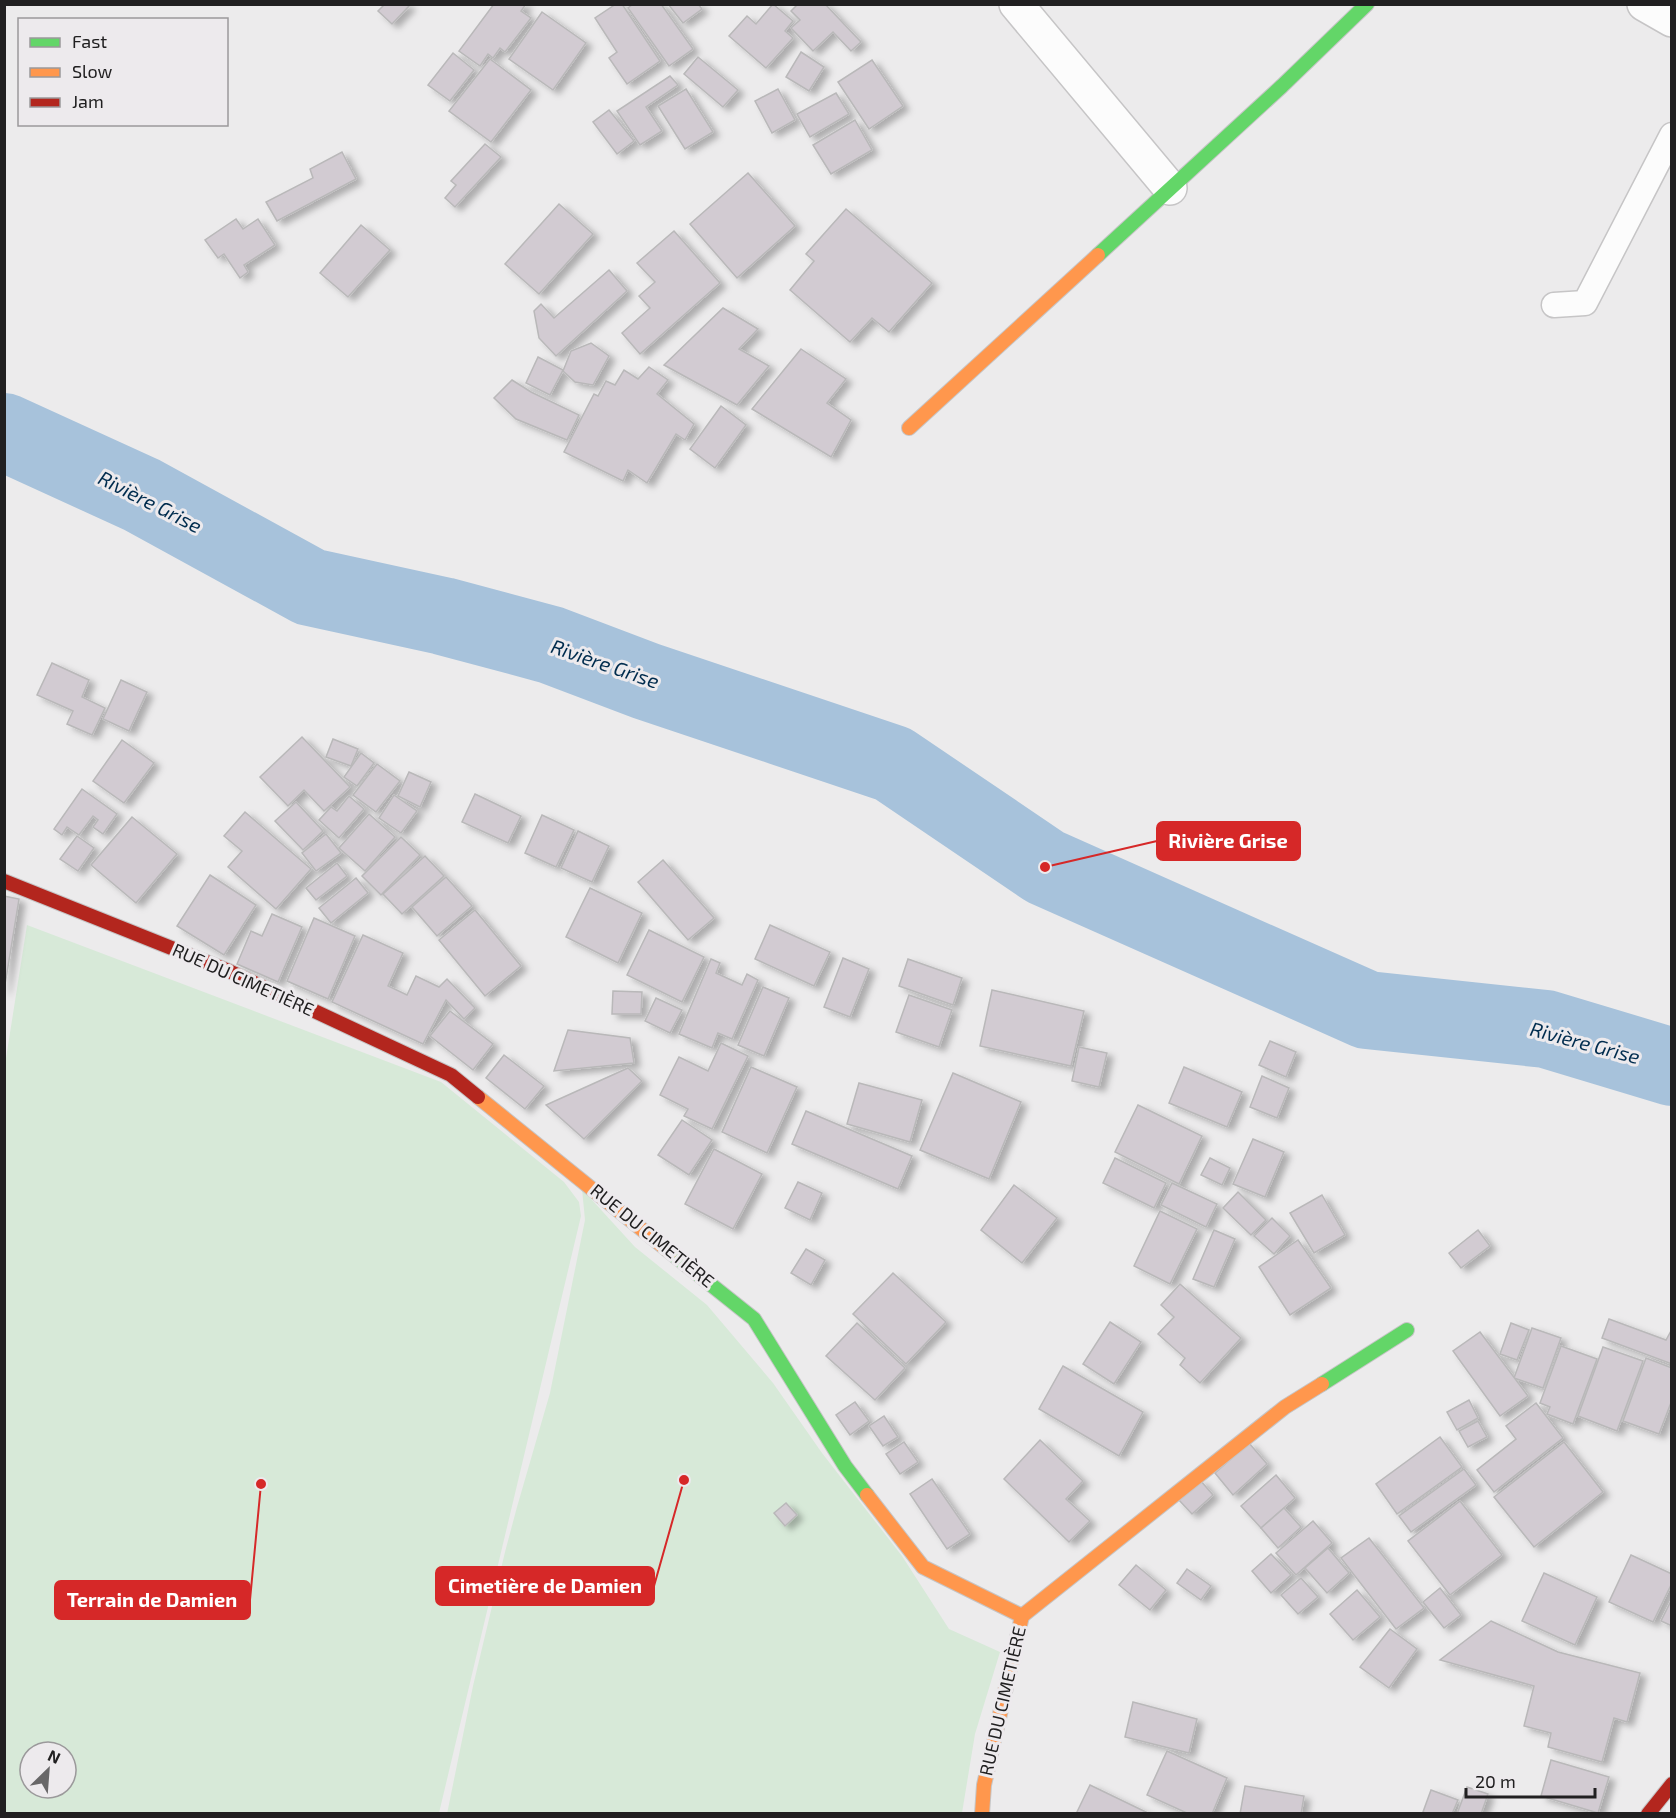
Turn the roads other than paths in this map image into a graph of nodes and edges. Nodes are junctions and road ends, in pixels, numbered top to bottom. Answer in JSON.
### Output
{"nodes":[{"id":1,"x":1016,"y":4,"type":"edge"},
{"id":2,"x":1367,"y":4,"type":"edge"},
{"id":3,"x":1644,"y":4,"type":"edge"},
{"id":4,"x":1671,"y":20,"type":"edge"},
{"id":5,"x":1671,"y":135,"type":"edge"},
{"id":6,"x":1170,"y":188,"type":"junction"},
{"id":7,"x":1554,"y":305,"type":"dead end"},
{"id":8,"x":909,"y":428,"type":"dead end"},
{"id":9,"x":4,"y":881,"type":"edge"},
{"id":10,"x":1407,"y":1330,"type":"dead end"},
{"id":11,"x":1022,"y":1616,"type":"junction"},
{"id":12,"x":1671,"y":1784,"type":"edge"},
{"id":13,"x":982,"y":1814,"type":"edge"},
{"id":14,"x":1648,"y":1814,"type":"edge"}],
"edges":[{"from":1,"to":6,"type":"street"},
{"from":2,"to":6,"type":"street"},
{"from":3,"to":4,"type":"street"},
{"from":5,"to":7,"type":"lane"},
{"from":6,"to":8,"type":"street"},
{"from":9,"to":11,"type":"street","name":"RUE DU CIMETIÈRE"},
{"from":10,"to":11,"type":"street"},
{"from":11,"to":13,"type":"street","name":"RUE DU CIMETIÈRE"},
{"from":12,"to":14,"type":"street"}]}
